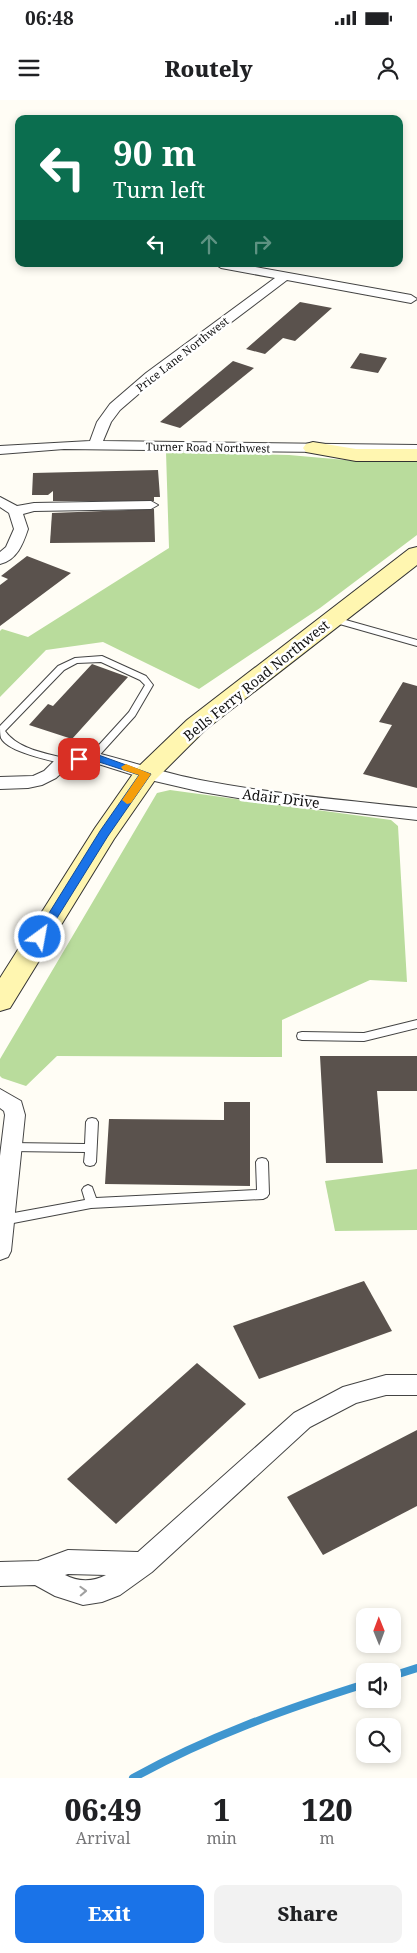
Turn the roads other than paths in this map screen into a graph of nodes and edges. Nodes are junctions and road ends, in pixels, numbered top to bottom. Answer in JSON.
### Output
{"nodes":[{"id":1,"x":237,"y":267,"type":"edge"},
{"id":2,"x":285,"y":276,"type":"junction"},
{"id":3,"x":412,"y":299,"type":"dead end"},
{"id":4,"x":95,"y":445,"type":"junction"},
{"id":5,"x":313,"y":448,"type":"junction"},
{"id":6,"x":417,"y":449,"type":"edge"},
{"id":7,"x":0,"y":450,"type":"edge"},
{"id":8,"x":417,"y":455,"type":"edge"},
{"id":9,"x":0,"y":501,"type":"edge"},
{"id":10,"x":151,"y":505,"type":"dead end"},
{"id":11,"x":15,"y":511,"type":"junction"},
{"id":12,"x":417,"y":554,"type":"edge"},
{"id":13,"x":0,"y":560,"type":"edge"},
{"id":14,"x":332,"y":619,"type":"junction"},
{"id":15,"x":417,"y":643,"type":"edge"},
{"id":16,"x":93,"y":757,"type":"junction"},
{"id":17,"x":64,"y":761,"type":"junction"},
{"id":18,"x":146,"y":774,"type":"junction"},
{"id":19,"x":0,"y":783,"type":"edge"},
{"id":20,"x":417,"y":814,"type":"edge"},
{"id":21,"x":0,"y":1001,"type":"edge"},
{"id":22,"x":417,"y":1024,"type":"edge"},
{"id":23,"x":302,"y":1036,"type":"dead end"},
{"id":24,"x":0,"y":1097,"type":"edge"},
{"id":25,"x":92,"y":1122,"type":"dead end"},
{"id":26,"x":11,"y":1147,"type":"junction"},
{"id":27,"x":90,"y":1148,"type":"junction"},
{"id":28,"x":90,"y":1162,"type":"dead end"},
{"id":29,"x":262,"y":1162,"type":"dead end"},
{"id":30,"x":88,"y":1190,"type":"dead end"},
{"id":31,"x":91,"y":1203,"type":"junction"},
{"id":32,"x":1,"y":1236,"type":"edge"},
{"id":33,"x":417,"y":1384,"type":"edge"},
{"id":34,"x":143,"y":1564,"type":"joint"},
{"id":35,"x":38,"y":1573,"type":"joint"},
{"id":36,"x":0,"y":1574,"type":"edge"}],
"edges":[{"from":1,"to":2,"type":"street"},
{"from":2,"to":3,"type":"street"},
{"from":2,"to":4,"type":"street","name":"Price Lane Northwest"},
{"from":4,"to":5,"type":"street","name":"Turner Road Northwest"},
{"from":4,"to":7,"type":"street","name":"Turner Road Northwest"},
{"from":5,"to":6,"type":"street","name":"Turner Road Northwest"},
{"from":5,"to":8,"type":"main road"},
{"from":9,"to":11,"type":"street"},
{"from":10,"to":11,"type":"street"},
{"from":11,"to":13,"type":"street"},
{"from":12,"to":14,"type":"main road","name":"Bells Ferry Road Northwest"},
{"from":14,"to":15,"type":"lane"},
{"from":14,"to":18,"type":"main road","name":"Bells Ferry Road Northwest"},
{"from":16,"to":17,"type":"street"},
{"from":16,"to":17,"type":"lane"},
{"from":16,"to":18,"type":"street","name":"Adair Drive"},
{"from":17,"to":19,"type":"street"},
{"from":18,"to":20,"type":"street","name":"Adair Drive"},
{"from":18,"to":21,"type":"main road","name":"Bells Ferry Road Northwest"},
{"from":22,"to":23,"type":"lane"},
{"from":24,"to":26,"type":"street"},
{"from":25,"to":27,"type":"lane"},
{"from":26,"to":27,"type":"lane"},
{"from":26,"to":32,"type":"street"},
{"from":27,"to":28,"type":"lane"},
{"from":29,"to":31,"type":"lane"},
{"from":30,"to":31,"type":"lane"},
{"from":31,"to":32,"type":"lane"},
{"from":33,"to":34,"type":"street"},
{"from":34,"to":35,"type":"street"},
{"from":35,"to":36,"type":"street"}]}
